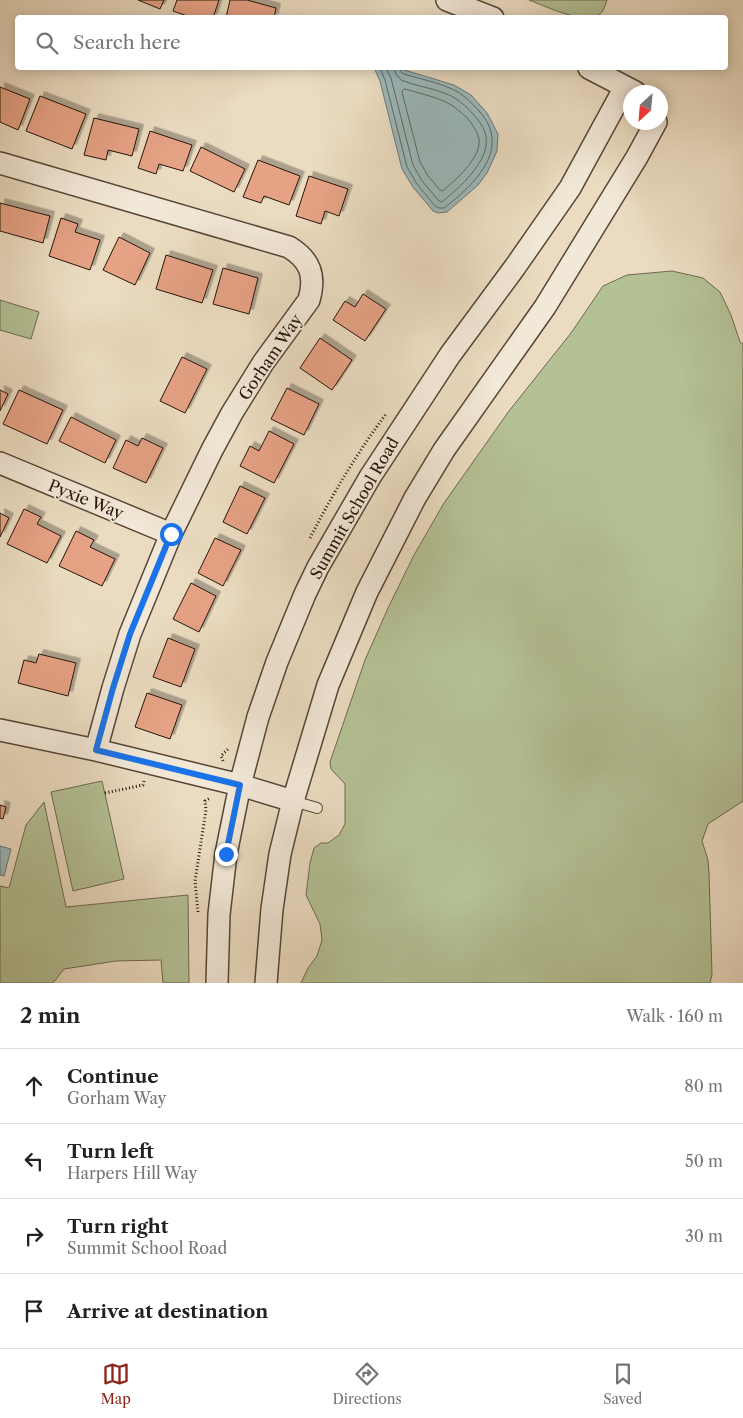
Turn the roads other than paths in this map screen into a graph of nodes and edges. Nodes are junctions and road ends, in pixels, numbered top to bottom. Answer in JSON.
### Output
{"nodes":[{"id":1,"x":447,"y":0,"type":"edge"},
{"id":2,"x":485,"y":15,"type":"edge"},
{"id":3,"x":593,"y":70,"type":"edge"},
{"id":4,"x":623,"y":86,"type":"edge"},
{"id":5,"x":623,"y":101,"type":"edge"},
{"id":6,"x":651,"y":130,"type":"edge"},
{"id":7,"x":0,"y":163,"type":"edge"},
{"id":8,"x":0,"y":463,"type":"edge"},
{"id":9,"x":171,"y":534,"type":"junction"},
{"id":10,"x":0,"y":730,"type":"edge"},
{"id":11,"x":96,"y":750,"type":"junction"},
{"id":12,"x":240,"y":785,"type":"junction"},
{"id":13,"x":293,"y":801,"type":"junction"},
{"id":14,"x":317,"y":808,"type":"dead end"},
{"id":15,"x":217,"y":983,"type":"edge"},
{"id":16,"x":266,"y":983,"type":"edge"}],
"edges":[{"from":1,"to":2,"type":"street"},
{"from":3,"to":4,"type":"street"},
{"from":5,"to":12,"type":"street","name":"Summit School Road"},
{"from":6,"to":13,"type":"street"},
{"from":7,"to":9,"type":"street","name":"Gorham Way"},
{"from":8,"to":9,"type":"street","name":"Pyxie Way"},
{"from":9,"to":11,"type":"street","name":"Gorham Way"},
{"from":10,"to":11,"type":"street"},
{"from":11,"to":12,"type":"street"},
{"from":12,"to":13,"type":"street"},
{"from":12,"to":15,"type":"street","name":"Summit School Road"},
{"from":13,"to":14,"type":"lane"},
{"from":13,"to":16,"type":"street"}]}
